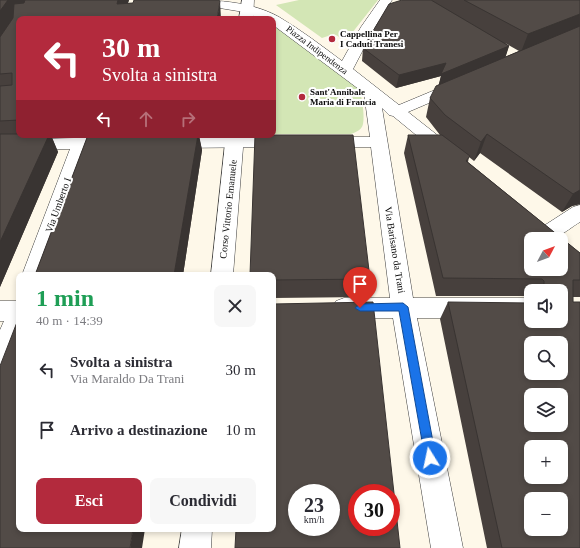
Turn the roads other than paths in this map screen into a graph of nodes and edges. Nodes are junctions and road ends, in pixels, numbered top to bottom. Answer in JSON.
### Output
{"nodes":[{"id":1,"x":195,"y":0,"type":"edge"},
{"id":2,"x":386,"y":0,"type":"edge"},
{"id":3,"x":247,"y":9,"type":"edge"},
{"id":4,"x":265,"y":16,"type":"edge"},
{"id":5,"x":276,"y":21,"type":"edge"},
{"id":6,"x":345,"y":70,"type":"junction"},
{"id":7,"x":476,"y":78,"type":"edge"},
{"id":8,"x":372,"y":93,"type":"junction"},
{"id":9,"x":396,"y":112,"type":"junction"},
{"id":10,"x":83,"y":139,"type":"edge"},
{"id":11,"x":235,"y":139,"type":"edge"},
{"id":12,"x":378,"y":142,"type":"junction"},
{"id":13,"x":0,"y":145,"type":"edge"},
{"id":14,"x":463,"y":164,"type":"edge"},
{"id":15,"x":580,"y":212,"type":"edge"},
{"id":16,"x":558,"y":232,"type":"edge"},
{"id":17,"x":34,"y":272,"type":"edge"},
{"id":18,"x":222,"y":272,"type":"edge"},
{"id":19,"x":403,"y":307,"type":"junction"},
{"id":20,"x":327,"y":308,"type":"edge"},
{"id":21,"x":524,"y":308,"type":"edge"},
{"id":22,"x":0,"y":311,"type":"edge"},
{"id":23,"x":16,"y":311,"type":"edge"},
{"id":24,"x":16,"y":319,"type":"edge"},
{"id":25,"x":0,"y":362,"type":"edge"},
{"id":26,"x":197,"y":532,"type":"edge"},
{"id":27,"x":195,"y":548,"type":"edge"},
{"id":28,"x":447,"y":548,"type":"edge"}],
"edges":[{"from":1,"to":3,"type":"street","name":"Piazza Indipendenza"},
{"from":2,"to":6,"type":"street"},
{"from":3,"to":4,"type":"street","name":"Piazza Indipendenza"},
{"from":5,"to":6,"type":"street","name":"Piazza Indipendenza"},
{"from":6,"to":8,"type":"street","name":"Piazza Indipendenza"},
{"from":7,"to":9,"type":"street"},
{"from":8,"to":9,"type":"street","name":"Piazza Indipendenza"},
{"from":8,"to":12,"type":"street"},
{"from":9,"to":14,"type":"street","name":"Piazza Indipendenza"},
{"from":10,"to":11,"type":"street"},
{"from":10,"to":13,"type":"street"},
{"from":10,"to":17,"type":"street","name":"Via Umberto I"},
{"from":11,"to":12,"type":"street"},
{"from":11,"to":18,"type":"street","name":"Corso Vittorio Emanuele"},
{"from":12,"to":19,"type":"street","name":"Via Barisano da Trani"},
{"from":15,"to":16,"type":"street"},
{"from":19,"to":20,"type":"street"},
{"from":19,"to":21,"type":"street"},
{"from":19,"to":28,"type":"street","name":"Via Barisano da Trani"},
{"from":22,"to":23,"type":"street"},
{"from":24,"to":25,"type":"street"},
{"from":26,"to":27,"type":"street"}]}
